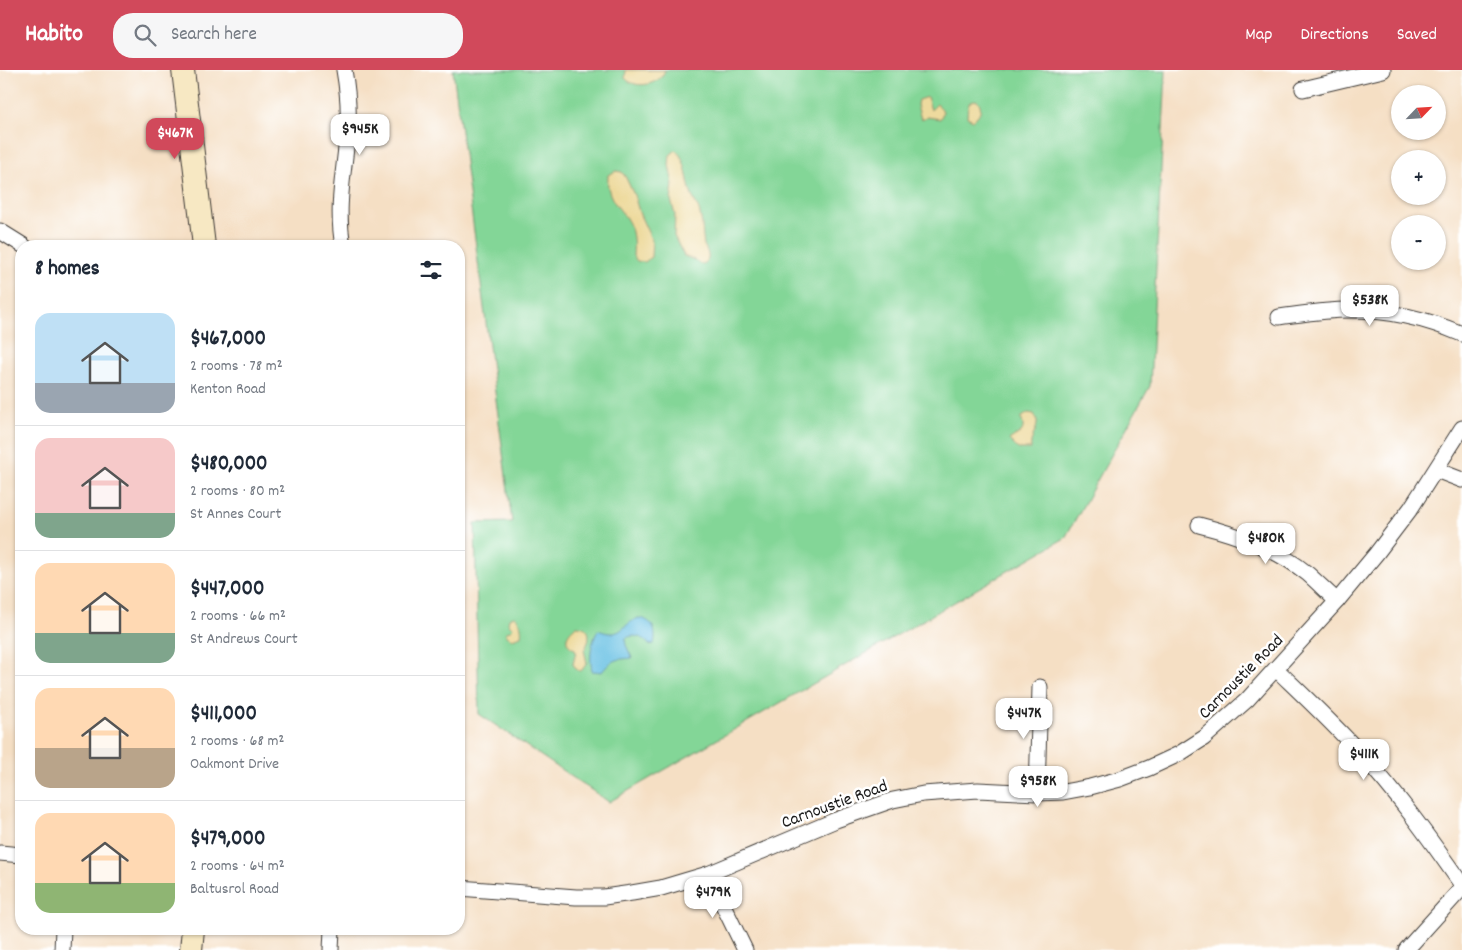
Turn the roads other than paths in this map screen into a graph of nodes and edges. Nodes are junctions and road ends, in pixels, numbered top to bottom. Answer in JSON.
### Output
{"nodes":[{"id":1,"x":183,"y":70,"type":"edge"},
{"id":2,"x":344,"y":70,"type":"edge"},
{"id":3,"x":1382,"y":70,"type":"edge"},
{"id":4,"x":1303,"y":89,"type":"dead end"},
{"id":5,"x":0,"y":231,"type":"edge"},
{"id":6,"x":15,"y":240,"type":"edge"},
{"id":7,"x":203,"y":240,"type":"edge"},
{"id":8,"x":342,"y":240,"type":"edge"},
{"id":9,"x":1279,"y":317,"type":"dead end"},
{"id":10,"x":1462,"y":334,"type":"edge"},
{"id":11,"x":1462,"y":428,"type":"edge"},
{"id":12,"x":1436,"y":470,"type":"junction"},
{"id":13,"x":1462,"y":480,"type":"edge"},
{"id":14,"x":1198,"y":525,"type":"dead end"},
{"id":15,"x":1337,"y":601,"type":"junction"},
{"id":16,"x":1276,"y":669,"type":"junction"},
{"id":17,"x":1040,"y":687,"type":"dead end"},
{"id":18,"x":1037,"y":793,"type":"junction"},
{"id":19,"x":0,"y":853,"type":"edge"},
{"id":20,"x":15,"y":854,"type":"edge"},
{"id":21,"x":708,"y":874,"type":"junction"},
{"id":22,"x":1462,"y":886,"type":"edge"},
{"id":23,"x":465,"y":888,"type":"edge"},
{"id":24,"x":63,"y":935,"type":"edge"},
{"id":25,"x":192,"y":935,"type":"edge"},
{"id":26,"x":332,"y":935,"type":"edge"},
{"id":27,"x":62,"y":950,"type":"edge"},
{"id":28,"x":191,"y":950,"type":"edge"},
{"id":29,"x":331,"y":950,"type":"edge"},
{"id":30,"x":745,"y":950,"type":"edge"},
{"id":31,"x":1406,"y":950,"type":"edge"}],
"edges":[{"from":1,"to":7,"type":"main road"},
{"from":2,"to":8,"type":"street"},
{"from":3,"to":4,"type":"street"},
{"from":5,"to":6,"type":"street"},
{"from":9,"to":10,"type":"street"},
{"from":11,"to":12,"type":"street","name":"Carnoustie Road"},
{"from":12,"to":13,"type":"street"},
{"from":12,"to":15,"type":"street","name":"Carnoustie Road"},
{"from":14,"to":15,"type":"street"},
{"from":15,"to":16,"type":"street","name":"Carnoustie Road"},
{"from":16,"to":18,"type":"street","name":"Carnoustie Road"},
{"from":16,"to":22,"type":"street"},
{"from":17,"to":18,"type":"street"},
{"from":18,"to":21,"type":"street","name":"Carnoustie Road"},
{"from":19,"to":20,"type":"street"},
{"from":21,"to":23,"type":"street","name":"Carnoustie Road"},
{"from":21,"to":30,"type":"street"},
{"from":22,"to":31,"type":"street"},
{"from":24,"to":27,"type":"street"},
{"from":25,"to":28,"type":"main road"},
{"from":26,"to":29,"type":"street"}]}
